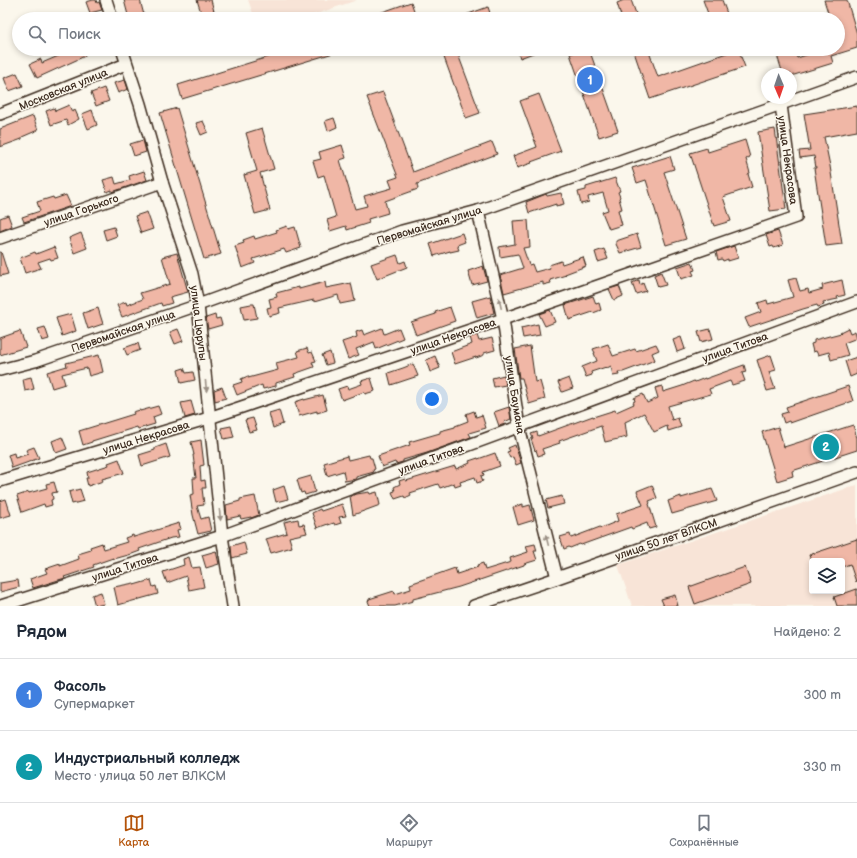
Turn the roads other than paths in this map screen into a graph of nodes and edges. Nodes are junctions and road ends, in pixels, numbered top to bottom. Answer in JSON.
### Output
{"nodes":[{"id":1,"x":106,"y":0,"type":"edge"},
{"id":2,"x":110,"y":12,"type":"edge"},
{"id":3,"x":124,"y":56,"type":"edge"},
{"id":4,"x":126,"y":64,"type":"junction"},
{"id":5,"x":857,"y":77,"type":"edge"},
{"id":6,"x":781,"y":105,"type":"junction"},
{"id":7,"x":0,"y":114,"type":"edge"},
{"id":8,"x":162,"y":182,"type":"junction"},
{"id":9,"x":478,"y":211,"type":"junction"},
{"id":10,"x":0,"y":238,"type":"edge"},
{"id":11,"x":857,"y":302,"type":"edge"},
{"id":12,"x":198,"y":305,"type":"junction"},
{"id":13,"x":503,"y":319,"type":"junction"},
{"id":14,"x":0,"y":370,"type":"edge"},
{"id":15,"x":209,"y":418,"type":"junction"},
{"id":16,"x":519,"y":427,"type":"junction"},
{"id":17,"x":857,"y":472,"type":"edge"},
{"id":18,"x":0,"y":481,"type":"edge"},
{"id":19,"x":222,"y":536,"type":"junction"},
{"id":20,"x":557,"y":578,"type":"junction"},
{"id":21,"x":1,"y":606,"type":"edge"},
{"id":22,"x":233,"y":606,"type":"edge"},
{"id":23,"x":474,"y":606,"type":"edge"}],
"edges":[{"from":1,"to":2,"type":"street"},
{"from":3,"to":4,"type":"street","name":"улица Цюрупы"},
{"from":4,"to":7,"type":"street","name":"Московская улица"},
{"from":4,"to":8,"type":"street","name":"улица Цюрупы"},
{"from":5,"to":6,"type":"street","name":"Первомайская улица"},
{"from":6,"to":9,"type":"street","name":"Первомайская улица"},
{"from":6,"to":13,"type":"street","name":"улица Некрасова"},
{"from":8,"to":10,"type":"street","name":"улица Горького"},
{"from":8,"to":12,"type":"street","name":"улица Цюрупы"},
{"from":9,"to":12,"type":"street","name":"Первомайская улица"},
{"from":13,"to":9,"type":"street","name":"улица Баумана","one_way":true},
{"from":11,"to":16,"type":"street","name":"улица Титова"},
{"from":12,"to":14,"type":"street","name":"Первомайская улица"},
{"from":12,"to":15,"type":"street","name":"улица Цюрупы","one_way":true},
{"from":13,"to":15,"type":"street","name":"улица Некрасова"},
{"from":13,"to":16,"type":"street","name":"улица Баумана"},
{"from":15,"to":18,"type":"street","name":"улица Некрасова"},
{"from":15,"to":19,"type":"street","name":"улица Цюрупы","one_way":true},
{"from":16,"to":19,"type":"street","name":"улица Титова"},
{"from":20,"to":16,"type":"street","name":"улица Баумана","one_way":true},
{"from":17,"to":20,"type":"street","name":"улица 50 лет ВЛКСМ"},
{"from":19,"to":21,"type":"street","name":"улица Титова"},
{"from":19,"to":22,"type":"street","name":"улица Цюрупы"},
{"from":20,"to":23,"type":"street","name":"улица 50 лет ВЛКСМ"}]}
